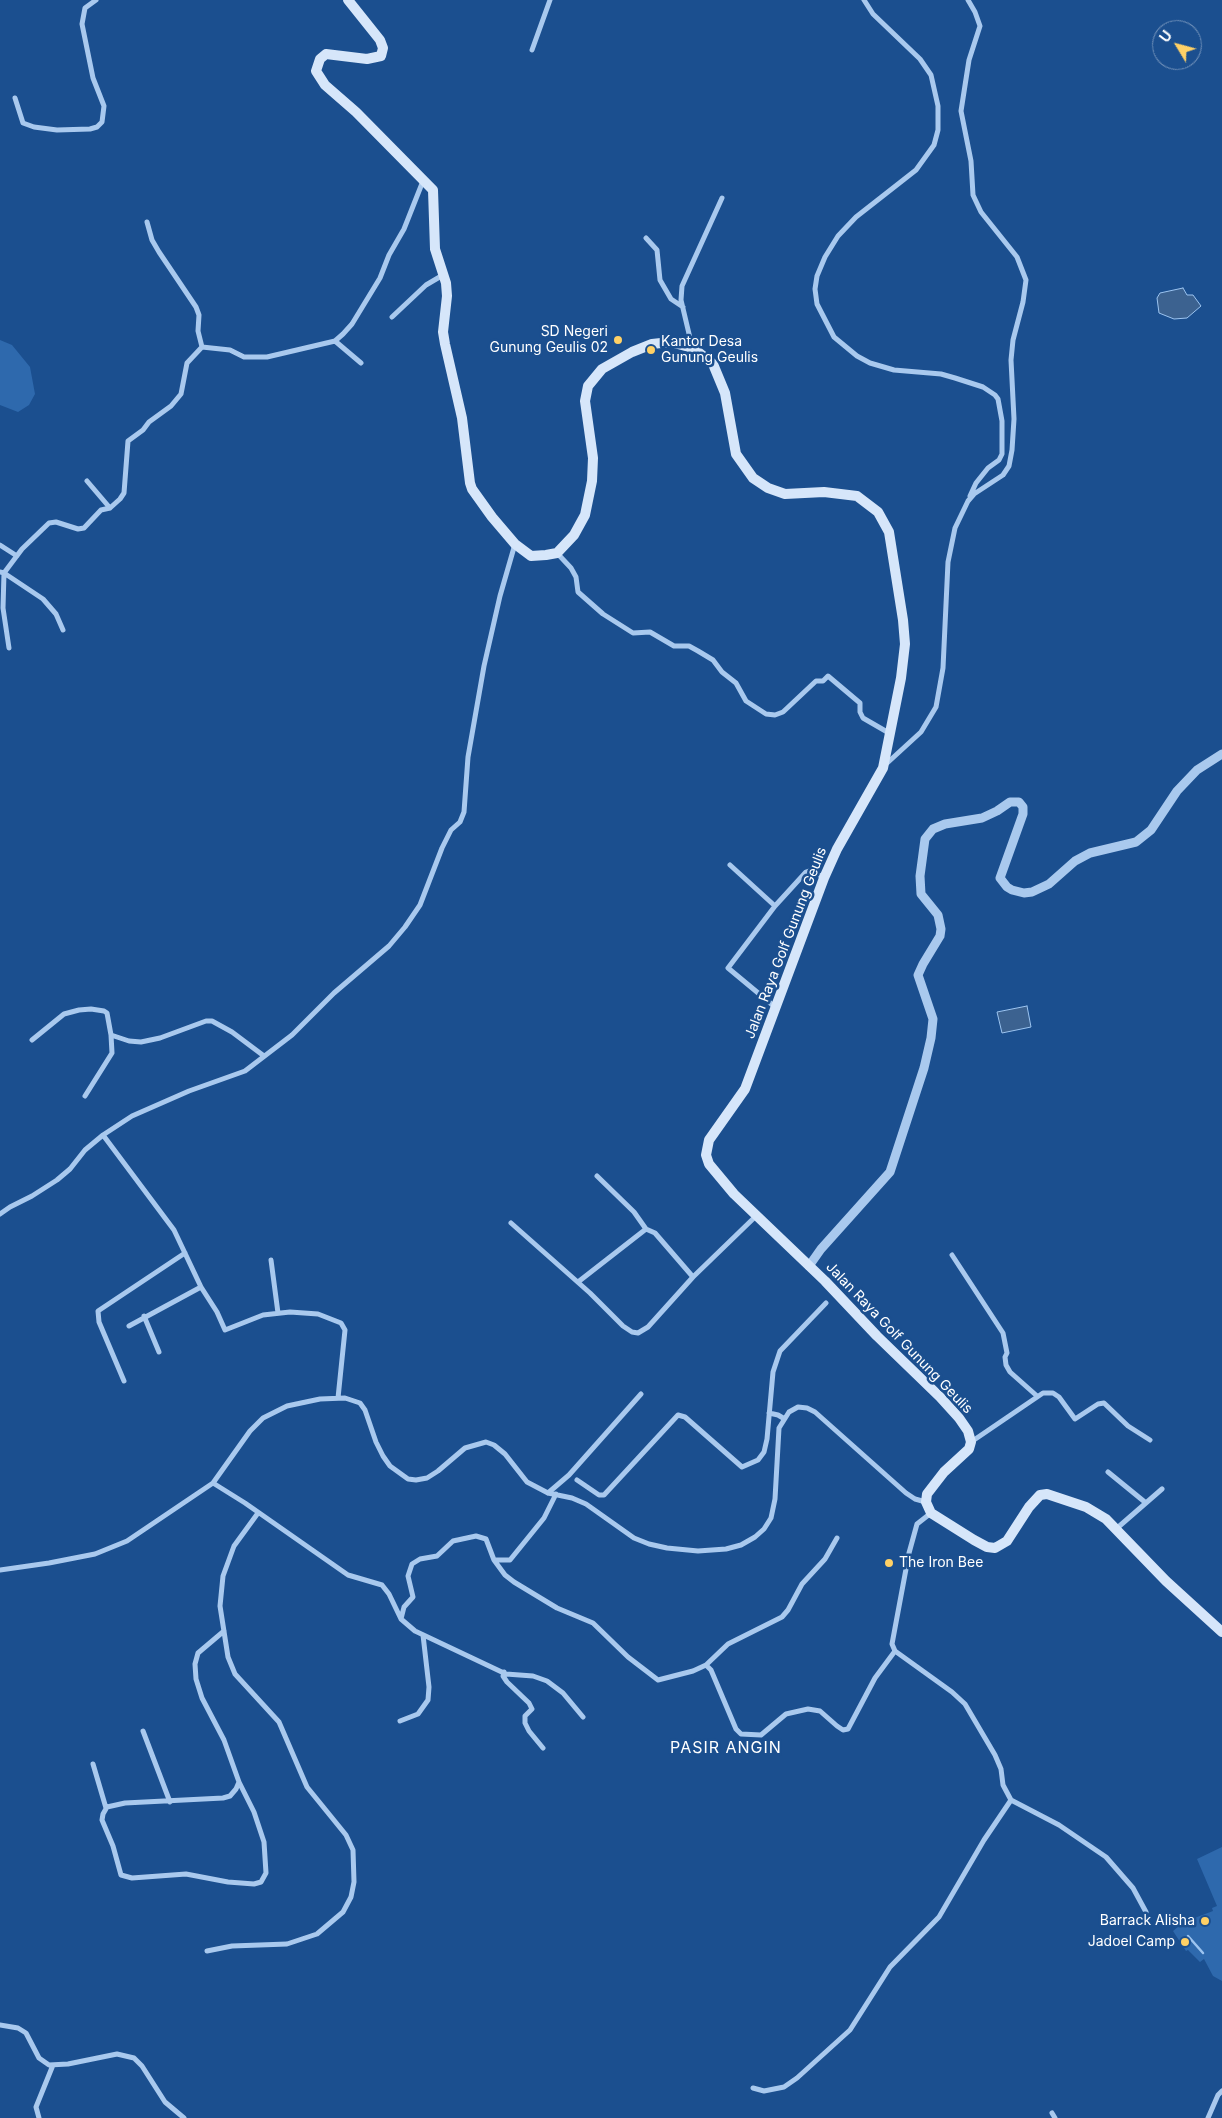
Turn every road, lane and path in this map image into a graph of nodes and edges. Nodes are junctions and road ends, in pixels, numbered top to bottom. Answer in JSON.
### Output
{"nodes":[{"id":1,"x":96,"y":0,"type":"edge"},
{"id":2,"x":348,"y":0,"type":"edge"},
{"id":3,"x":550,"y":0,"type":"edge"},
{"id":4,"x":864,"y":0,"type":"edge"},
{"id":5,"x":968,"y":0,"type":"edge"},
{"id":6,"x":532,"y":50,"type":"dead end"},
{"id":7,"x":14,"y":98,"type":"dead end"},
{"id":8,"x":424,"y":179,"type":"junction"},
{"id":9,"x":722,"y":198,"type":"dead end"},
{"id":10,"x":147,"y":222,"type":"dead end"},
{"id":11,"x":646,"y":238,"type":"dead end"},
{"id":12,"x":443,"y":275,"type":"junction"},
{"id":13,"x":683,"y":308,"type":"junction"},
{"id":14,"x":392,"y":317,"type":"dead end"},
{"id":15,"x":335,"y":341,"type":"junction"},
{"id":16,"x":690,"y":346,"type":"junction"},
{"id":17,"x":202,"y":347,"type":"junction"},
{"id":18,"x":361,"y":363,"type":"dead end"},
{"id":19,"x":87,"y":481,"type":"dead end"},
{"id":20,"x":968,"y":501,"type":"junction"},
{"id":21,"x":110,"y":508,"type":"junction"},
{"id":22,"x":515,"y":544,"type":"junction"},
{"id":23,"x":0,"y":545,"type":"edge"},
{"id":24,"x":557,"y":552,"type":"junction"},
{"id":25,"x":17,"y":556,"type":"junction"},
{"id":26,"x":2,"y":572,"type":"edge"},
{"id":27,"x":63,"y":630,"type":"dead end"},
{"id":28,"x":9,"y":648,"type":"dead end"},
{"id":29,"x":889,"y":734,"type":"junction"},
{"id":30,"x":1222,"y":754,"type":"edge"},
{"id":31,"x":883,"y":768,"type":"junction"},
{"id":32,"x":730,"y":866,"type":"dead end"},
{"id":33,"x":824,"y":878,"type":"junction"},
{"id":34,"x":775,"y":906,"type":"junction"},
{"id":35,"x":775,"y":1008,"type":"junction"},
{"id":36,"x":112,"y":1035,"type":"junction"},
{"id":37,"x":32,"y":1040,"type":"dead end"},
{"id":38,"x":264,"y":1056,"type":"junction"},
{"id":39,"x":85,"y":1096,"type":"dead end"},
{"id":40,"x":103,"y":1135,"type":"junction"},
{"id":41,"x":597,"y":1176,"type":"dead end"},
{"id":42,"x":0,"y":1214,"type":"edge"},
{"id":43,"x":756,"y":1216,"type":"junction"},
{"id":44,"x":511,"y":1223,"type":"dead end"},
{"id":45,"x":646,"y":1229,"type":"junction"},
{"id":46,"x":185,"y":1253,"type":"junction"},
{"id":47,"x":952,"y":1255,"type":"dead end"},
{"id":48,"x":271,"y":1260,"type":"dead end"},
{"id":49,"x":810,"y":1266,"type":"junction"},
{"id":50,"x":693,"y":1276,"type":"junction"},
{"id":51,"x":578,"y":1282,"type":"junction"},
{"id":52,"x":201,"y":1287,"type":"junction"},
{"id":53,"x":826,"y":1304,"type":"dead end"},
{"id":54,"x":278,"y":1313,"type":"junction"},
{"id":55,"x":144,"y":1316,"type":"junction"},
{"id":56,"x":129,"y":1326,"type":"dead end"},
{"id":57,"x":158,"y":1352,"type":"dead end"},
{"id":58,"x":124,"y":1381,"type":"dead end"},
{"id":59,"x":641,"y":1394,"type":"dead end"},
{"id":60,"x":1037,"y":1396,"type":"junction"},
{"id":61,"x":338,"y":1398,"type":"junction"},
{"id":62,"x":769,"y":1413,"type":"junction"},
{"id":63,"x":783,"y":1418,"type":"junction"},
{"id":64,"x":1150,"y":1440,"type":"dead end"},
{"id":65,"x":971,"y":1442,"type":"junction"},
{"id":66,"x":1108,"y":1472,"type":"dead end"},
{"id":67,"x":577,"y":1480,"type":"dead end"},
{"id":68,"x":213,"y":1483,"type":"junction"},
{"id":69,"x":1162,"y":1489,"type":"dead end"},
{"id":70,"x":548,"y":1493,"type":"junction"},
{"id":71,"x":556,"y":1494,"type":"junction"},
{"id":72,"x":926,"y":1502,"type":"junction"},
{"id":73,"x":1146,"y":1503,"type":"junction"},
{"id":74,"x":258,"y":1513,"type":"junction"},
{"id":75,"x":931,"y":1514,"type":"junction"},
{"id":76,"x":1115,"y":1529,"type":"junction"},
{"id":77,"x":836,"y":1538,"type":"dead end"},
{"id":78,"x":494,"y":1560,"type":"junction"},
{"id":79,"x":0,"y":1570,"type":"edge"},
{"id":80,"x":401,"y":1619,"type":"junction"},
{"id":81,"x":224,"y":1631,"type":"junction"},
{"id":82,"x":1222,"y":1632,"type":"edge"},
{"id":83,"x":423,"y":1635,"type":"junction"},
{"id":84,"x":895,"y":1651,"type":"junction"},
{"id":85,"x":706,"y":1664,"type":"junction"},
{"id":86,"x":504,"y":1672,"type":"junction"},
{"id":87,"x":583,"y":1717,"type":"dead end"},
{"id":88,"x":400,"y":1721,"type":"dead end"},
{"id":89,"x":143,"y":1731,"type":"dead end"},
{"id":90,"x":543,"y":1748,"type":"dead end"},
{"id":91,"x":93,"y":1764,"type":"dead end"},
{"id":92,"x":239,"y":1782,"type":"junction"},
{"id":93,"x":1011,"y":1800,"type":"junction"},
{"id":94,"x":170,"y":1802,"type":"junction"},
{"id":95,"x":106,"y":1808,"type":"junction"},
{"id":96,"x":1146,"y":1912,"type":"dead end"},
{"id":97,"x":207,"y":1951,"type":"dead end"},
{"id":98,"x":0,"y":2025,"type":"edge"},
{"id":99,"x":53,"y":2066,"type":"junction"},
{"id":100,"x":753,"y":2088,"type":"dead end"},
{"id":101,"x":1222,"y":2090,"type":"edge"},
{"id":102,"x":39,"y":2118,"type":"edge"},
{"id":103,"x":184,"y":2118,"type":"edge"},
{"id":104,"x":1208,"y":2118,"type":"edge"}],
"edges":[{"from":1,"to":7,"type":"street"},
{"from":2,"to":8,"type":"main road"},
{"from":3,"to":6,"type":"street"},
{"from":4,"to":20,"type":"street"},
{"from":5,"to":20,"type":"street"},
{"from":8,"to":12,"type":"main road"},
{"from":8,"to":15,"type":"street"},
{"from":9,"to":13,"type":"street"},
{"from":10,"to":17,"type":"street"},
{"from":11,"to":13,"type":"street"},
{"from":12,"to":14,"type":"street"},
{"from":12,"to":22,"type":"main road"},
{"from":13,"to":16,"type":"street"},
{"from":15,"to":17,"type":"street"},
{"from":15,"to":18,"type":"street"},
{"from":16,"to":24,"type":"main road"},
{"from":16,"to":29,"type":"main road","name":"Jalan Raya Golf Gunung Geulis"},
{"from":17,"to":21,"type":"street"},
{"from":19,"to":21,"type":"street"},
{"from":20,"to":31,"type":"street"},
{"from":21,"to":25,"type":"street"},
{"from":22,"to":24,"type":"main road"},
{"from":22,"to":38,"type":"street"},
{"from":23,"to":25,"type":"street"},
{"from":24,"to":29,"type":"street"},
{"from":25,"to":26,"type":"street"},
{"from":26,"to":27,"type":"street"},
{"from":26,"to":28,"type":"street"},
{"from":29,"to":31,"type":"main road","name":"Jalan Raya Golf Gunung Geulis"},
{"from":30,"to":49,"type":"street"},
{"from":31,"to":33,"type":"main road","name":"Jalan Raya Golf Gunung Geulis"},
{"from":32,"to":34,"type":"street"},
{"from":33,"to":34,"type":"street"},
{"from":33,"to":35,"type":"main road","name":"Jalan Raya Golf Gunung Geulis"},
{"from":34,"to":35,"type":"street"},
{"from":35,"to":43,"type":"main road","name":"Jalan Raya Golf Gunung Geulis"},
{"from":36,"to":37,"type":"street"},
{"from":36,"to":38,"type":"street"},
{"from":36,"to":39,"type":"street"},
{"from":38,"to":40,"type":"street"},
{"from":40,"to":42,"type":"street"},
{"from":40,"to":46,"type":"street"},
{"from":41,"to":45,"type":"street"},
{"from":43,"to":49,"type":"main road","name":"Jalan Raya Golf Gunung Geulis"},
{"from":43,"to":50,"type":"street"},
{"from":44,"to":51,"type":"street"},
{"from":45,"to":50,"type":"street"},
{"from":45,"to":51,"type":"street"},
{"from":46,"to":52,"type":"street"},
{"from":46,"to":58,"type":"street"},
{"from":47,"to":60,"type":"street"},
{"from":48,"to":54,"type":"street"},
{"from":49,"to":65,"type":"main road","name":"Jalan Raya Golf Gunung Geulis"},
{"from":50,"to":51,"type":"street"},
{"from":52,"to":54,"type":"street"},
{"from":52,"to":55,"type":"street"},
{"from":53,"to":62,"type":"street"},
{"from":54,"to":61,"type":"street"},
{"from":55,"to":56,"type":"street"},
{"from":55,"to":57,"type":"street"},
{"from":59,"to":70,"type":"street"},
{"from":60,"to":64,"type":"street"},
{"from":60,"to":65,"type":"street"},
{"from":61,"to":68,"type":"street"},
{"from":61,"to":70,"type":"street"},
{"from":62,"to":63,"type":"street"},
{"from":62,"to":67,"type":"street"},
{"from":63,"to":71,"type":"street"},
{"from":63,"to":72,"type":"street"},
{"from":65,"to":72,"type":"main road"},
{"from":66,"to":73,"type":"street"},
{"from":68,"to":74,"type":"street"},
{"from":68,"to":79,"type":"street"},
{"from":69,"to":73,"type":"street"},
{"from":70,"to":71,"type":"street"},
{"from":71,"to":78,"type":"street"},
{"from":72,"to":75,"type":"main road"},
{"from":73,"to":76,"type":"street"},
{"from":74,"to":80,"type":"street"},
{"from":74,"to":81,"type":"street"},
{"from":75,"to":76,"type":"main road"},
{"from":75,"to":84,"type":"street"},
{"from":76,"to":82,"type":"main road"},
{"from":77,"to":85,"type":"street"},
{"from":78,"to":80,"type":"street"},
{"from":78,"to":85,"type":"street"},
{"from":80,"to":83,"type":"street"},
{"from":81,"to":92,"type":"street"},
{"from":81,"to":97,"type":"street"},
{"from":83,"to":86,"type":"street"},
{"from":83,"to":88,"type":"street"},
{"from":84,"to":85,"type":"street"},
{"from":84,"to":93,"type":"street"},
{"from":86,"to":87,"type":"street"},
{"from":86,"to":90,"type":"street"},
{"from":89,"to":94,"type":"street"},
{"from":91,"to":95,"type":"street"},
{"from":92,"to":94,"type":"street"},
{"from":92,"to":95,"type":"street"},
{"from":93,"to":96,"type":"street"},
{"from":93,"to":100,"type":"street"},
{"from":94,"to":95,"type":"street"},
{"from":98,"to":99,"type":"street"},
{"from":99,"to":102,"type":"street"},
{"from":99,"to":103,"type":"street"},
{"from":101,"to":104,"type":"street"}]}
